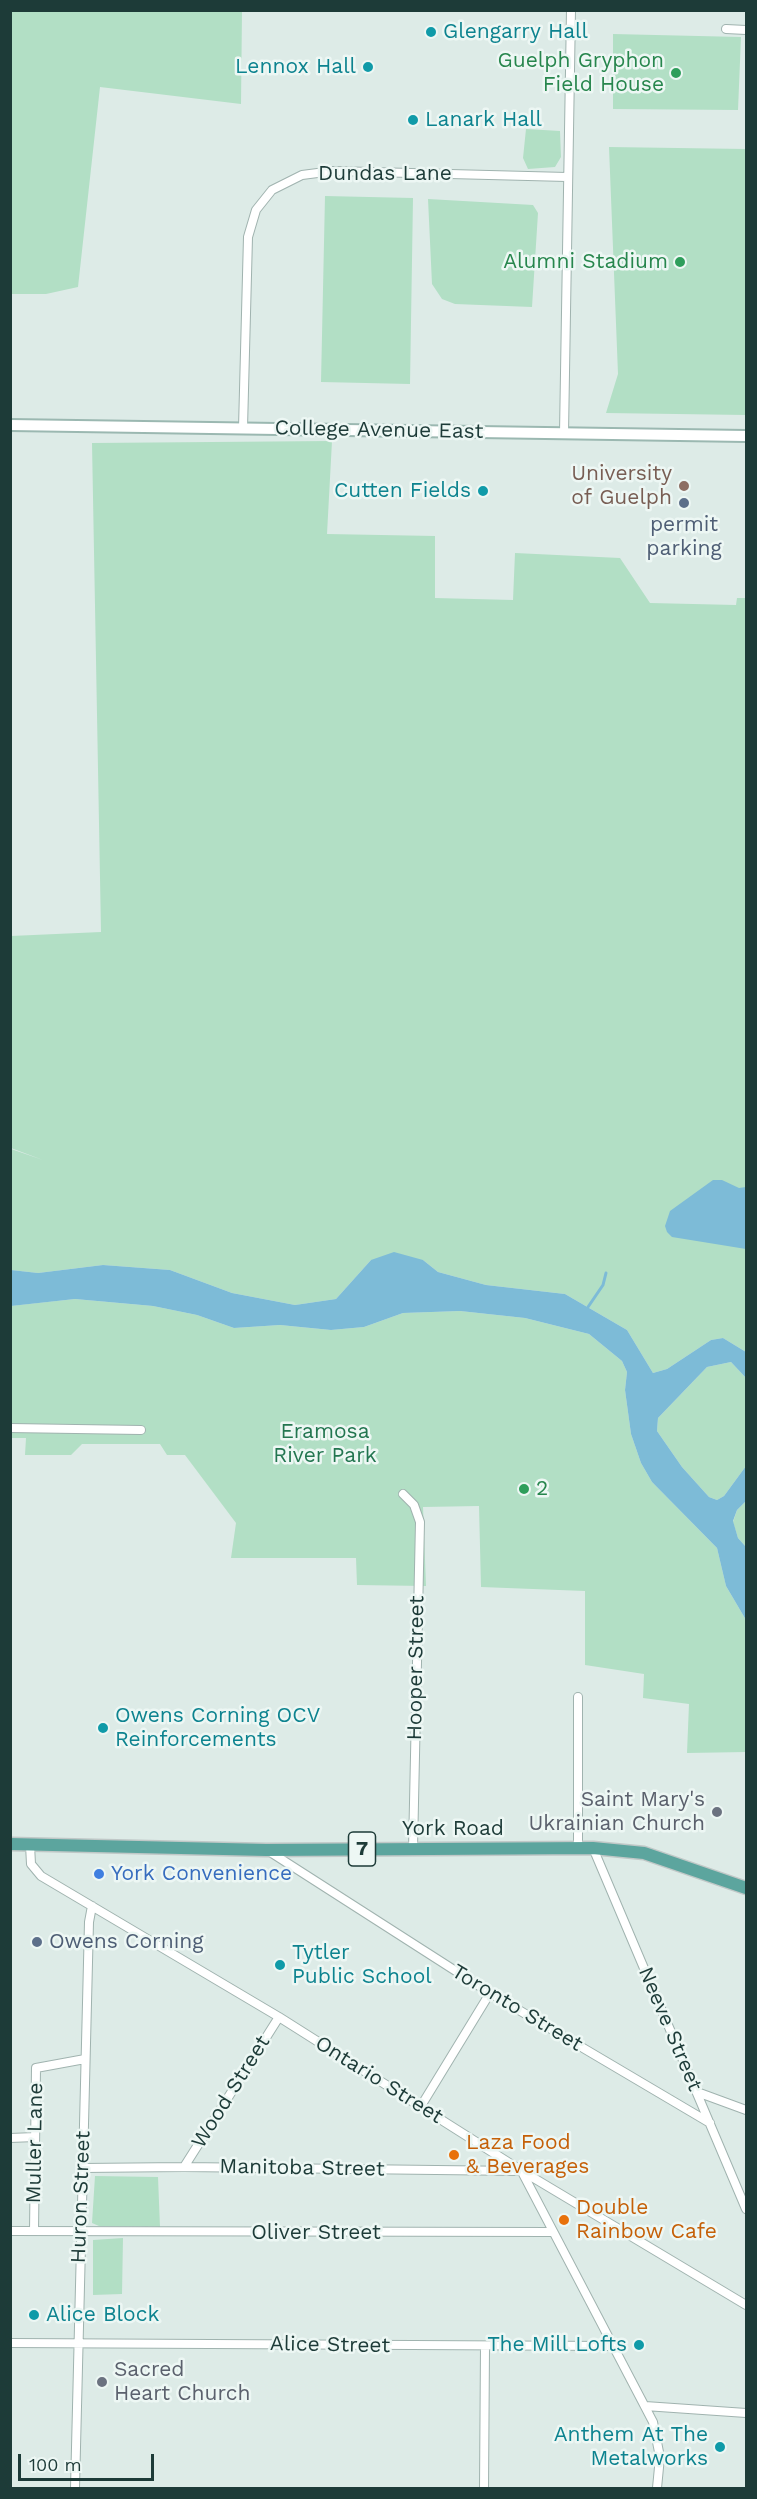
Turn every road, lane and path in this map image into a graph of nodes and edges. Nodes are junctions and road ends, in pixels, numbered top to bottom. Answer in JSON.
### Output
{"nodes":[{"id":1,"x":571,"y":10,"type":"edge"},
{"id":2,"x":726,"y":29,"type":"dead end"},
{"id":3,"x":747,"y":30,"type":"edge"},
{"id":4,"x":567,"y":177,"type":"junction"},
{"id":5,"x":10,"y":425,"type":"edge"},
{"id":6,"x":243,"y":428,"type":"junction"},
{"id":7,"x":564,"y":433,"type":"junction"},
{"id":8,"x":747,"y":436,"type":"edge"},
{"id":9,"x":10,"y":1428,"type":"edge"},
{"id":10,"x":141,"y":1430,"type":"dead end"},
{"id":11,"x":403,"y":1494,"type":"dead end"},
{"id":12,"x":578,"y":1697,"type":"dead end"},
{"id":13,"x":10,"y":1844,"type":"edge"},
{"id":14,"x":30,"y":1845,"type":"junction"},
{"id":15,"x":578,"y":1848,"type":"junction"},
{"id":16,"x":593,"y":1848,"type":"junction"},
{"id":17,"x":413,"y":1849,"type":"junction"},
{"id":18,"x":266,"y":1850,"type":"junction"},
{"id":19,"x":747,"y":1888,"type":"edge"},
{"id":20,"x":92,"y":1906,"type":"junction"},
{"id":21,"x":490,"y":1993,"type":"junction"},
{"id":22,"x":279,"y":2017,"type":"junction"},
{"id":23,"x":85,"y":2059,"type":"junction"},
{"id":24,"x":697,"y":2092,"type":"junction"},
{"id":25,"x":422,"y":2106,"type":"junction"},
{"id":26,"x":747,"y":2110,"type":"edge"},
{"id":27,"x":710,"y":2124,"type":"junction"},
{"id":28,"x":10,"y":2138,"type":"edge"},
{"id":29,"x":35,"y":2138,"type":"junction"},
{"id":30,"x":184,"y":2167,"type":"junction"},
{"id":31,"x":82,"y":2168,"type":"junction"},
{"id":32,"x":522,"y":2171,"type":"junction"},
{"id":33,"x":747,"y":2209,"type":"edge"},
{"id":34,"x":10,"y":2231,"type":"edge"},
{"id":35,"x":34,"y":2231,"type":"junction"},
{"id":36,"x":80,"y":2232,"type":"junction"},
{"id":37,"x":552,"y":2232,"type":"junction"},
{"id":38,"x":747,"y":2305,"type":"edge"},
{"id":39,"x":10,"y":2343,"type":"edge"},
{"id":40,"x":78,"y":2343,"type":"junction"},
{"id":41,"x":614,"y":2346,"type":"junction"},
{"id":42,"x":486,"y":2347,"type":"junction"},
{"id":43,"x":645,"y":2406,"type":"junction"},
{"id":44,"x":747,"y":2413,"type":"edge"},
{"id":45,"x":75,"y":2488,"type":"edge"},
{"id":46,"x":484,"y":2488,"type":"edge"},
{"id":47,"x":657,"y":2488,"type":"edge"}],
"edges":[{"from":1,"to":4,"type":"street"},
{"from":2,"to":3,"type":"street"},
{"from":4,"to":6,"type":"street","name":"Dundas Lane"},
{"from":4,"to":7,"type":"street"},
{"from":5,"to":6,"type":"street","name":"College Avenue East"},
{"from":6,"to":7,"type":"street","name":"College Avenue East"},
{"from":7,"to":8,"type":"street","name":"College Avenue East"},
{"from":9,"to":10,"type":"street"},
{"from":11,"to":17,"type":"street","name":"Hooper Street"},
{"from":12,"to":15,"type":"street"},
{"from":13,"to":14,"type":"main road","name":"York Road","number":"7"},
{"from":14,"to":18,"type":"main road","name":"York Road","number":"7"},
{"from":14,"to":20,"type":"street","name":"Ontario Street"},
{"from":15,"to":16,"type":"main road","name":"York Road","number":"7"},
{"from":15,"to":17,"type":"main road","name":"York Road","number":"7"},
{"from":16,"to":19,"type":"main road","name":"York Road","number":"7"},
{"from":16,"to":24,"type":"street","name":"Neeve Street"},
{"from":17,"to":18,"type":"main road","name":"York Road","number":"7"},
{"from":18,"to":21,"type":"street","name":"Toronto Street"},
{"from":20,"to":22,"type":"street","name":"Ontario Street"},
{"from":20,"to":23,"type":"street","name":"Huron Street"},
{"from":21,"to":25,"type":"street"},
{"from":21,"to":27,"type":"street","name":"Toronto Street"},
{"from":22,"to":25,"type":"street","name":"Ontario Street"},
{"from":22,"to":30,"type":"street","name":"Wood Street"},
{"from":23,"to":29,"type":"street","name":"Muller Lane"},
{"from":23,"to":31,"type":"street","name":"Huron Street"},
{"from":24,"to":26,"type":"street"},
{"from":24,"to":27,"type":"street","name":"Neeve Street"},
{"from":25,"to":32,"type":"street","name":"Ontario Street"},
{"from":27,"to":33,"type":"street","name":"Neeve Street"},
{"from":28,"to":29,"type":"street"},
{"from":29,"to":35,"type":"street","name":"Muller Lane"},
{"from":30,"to":31,"type":"street","name":"Manitoba Street"},
{"from":30,"to":32,"type":"street","name":"Manitoba Street"},
{"from":31,"to":36,"type":"street","name":"Huron Street"},
{"from":32,"to":37,"type":"street"},
{"from":32,"to":38,"type":"street","name":"Ontario Street"},
{"from":34,"to":35,"type":"street","name":"Oliver Street"},
{"from":35,"to":36,"type":"street","name":"Oliver Street"},
{"from":36,"to":37,"type":"street","name":"Oliver Street"},
{"from":36,"to":40,"type":"street","name":"Huron Street"},
{"from":37,"to":41,"type":"street"},
{"from":39,"to":40,"type":"street","name":"Alice Street"},
{"from":40,"to":42,"type":"street","name":"Alice Street"},
{"from":40,"to":45,"type":"street","name":"Huron Street"},
{"from":41,"to":42,"type":"street","name":"Alice Street"},
{"from":41,"to":43,"type":"street"},
{"from":42,"to":46,"type":"street"},
{"from":43,"to":44,"type":"street"},
{"from":43,"to":47,"type":"street"}]}
